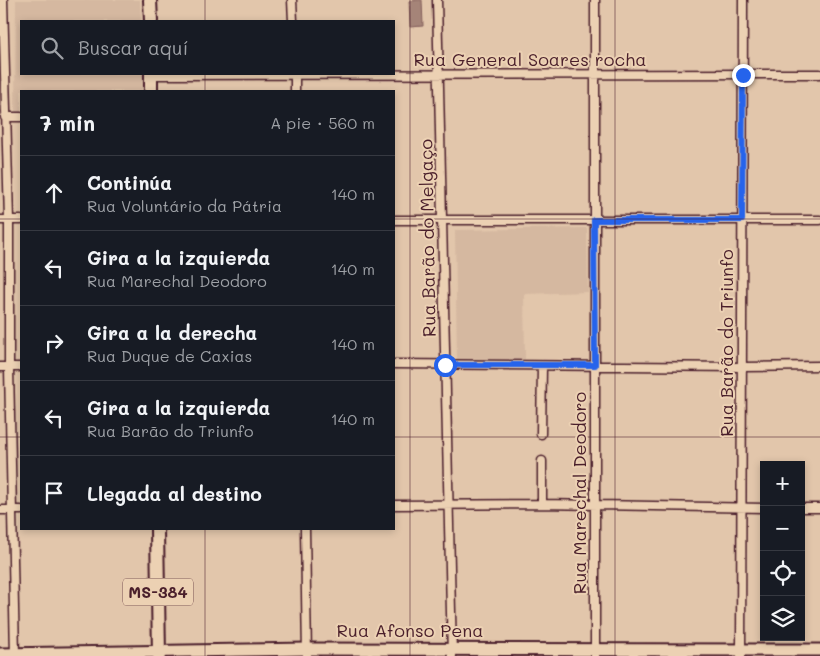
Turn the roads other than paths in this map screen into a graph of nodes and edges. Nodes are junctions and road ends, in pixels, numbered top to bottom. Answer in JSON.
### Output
{"nodes":[{"id":1,"x":3,"y":0,"type":"edge"},
{"id":2,"x":150,"y":0,"type":"edge"},
{"id":3,"x":292,"y":0,"type":"edge"},
{"id":4,"x":437,"y":0,"type":"edge"},
{"id":5,"x":595,"y":0,"type":"edge"},
{"id":6,"x":743,"y":0,"type":"edge"},
{"id":7,"x":150,"y":20,"type":"edge"},
{"id":8,"x":293,"y":20,"type":"edge"},
{"id":9,"x":820,"y":74,"type":"edge"},
{"id":10,"x":151,"y":75,"type":"edge"},
{"id":11,"x":295,"y":75,"type":"edge"},
{"id":12,"x":440,"y":75,"type":"junction"},
{"id":13,"x":595,"y":75,"type":"junction"},
{"id":14,"x":743,"y":75,"type":"junction"},
{"id":15,"x":151,"y":90,"type":"edge"},
{"id":16,"x":295,"y":90,"type":"edge"},
{"id":17,"x":5,"y":117,"type":"junction"},
{"id":18,"x":20,"y":117,"type":"edge"},
{"id":19,"x":0,"y":220,"type":"edge"},
{"id":20,"x":9,"y":220,"type":"junction"},
{"id":21,"x":20,"y":220,"type":"edge"},
{"id":22,"x":395,"y":220,"type":"edge"},
{"id":23,"x":442,"y":220,"type":"junction"},
{"id":24,"x":594,"y":220,"type":"junction"},
{"id":25,"x":742,"y":220,"type":"junction"},
{"id":26,"x":820,"y":220,"type":"edge"},
{"id":27,"x":395,"y":364,"type":"edge"},
{"id":28,"x":445,"y":365,"type":"junction"},
{"id":29,"x":595,"y":365,"type":"junction"},
{"id":30,"x":542,"y":366,"type":"junction"},
{"id":31,"x":820,"y":366,"type":"edge"},
{"id":32,"x":0,"y":367,"type":"edge"},
{"id":33,"x":20,"y":367,"type":"edge"},
{"id":34,"x":742,"y":367,"type":"junction"},
{"id":35,"x":9,"y":368,"type":"junction"},
{"id":36,"x":541,"y":434,"type":"dead end"},
{"id":37,"x":542,"y":462,"type":"dead end"},
{"id":38,"x":450,"y":504,"type":"junction"},
{"id":39,"x":542,"y":504,"type":"junction"},
{"id":40,"x":395,"y":505,"type":"edge"},
{"id":41,"x":594,"y":506,"type":"junction"},
{"id":42,"x":742,"y":508,"type":"junction"},
{"id":43,"x":760,"y":508,"type":"edge"},
{"id":44,"x":805,"y":508,"type":"edge"},
{"id":45,"x":820,"y":508,"type":"edge"},
{"id":46,"x":0,"y":510,"type":"edge"},
{"id":47,"x":12,"y":510,"type":"junction"},
{"id":48,"x":20,"y":510,"type":"edge"},
{"id":49,"x":157,"y":530,"type":"edge"},
{"id":50,"x":305,"y":530,"type":"edge"},
{"id":51,"x":820,"y":650,"type":"edge"},
{"id":52,"x":307,"y":652,"type":"edge"},
{"id":53,"x":452,"y":652,"type":"edge"},
{"id":54,"x":741,"y":652,"type":"edge"},
{"id":55,"x":595,"y":653,"type":"edge"},
{"id":56,"x":0,"y":654,"type":"edge"},
{"id":57,"x":159,"y":654,"type":"edge"},
{"id":58,"x":15,"y":655,"type":"edge"}],
"edges":[{"from":1,"to":17,"type":"street"},
{"from":2,"to":7,"type":"main road"},
{"from":3,"to":8,"type":"street"},
{"from":4,"to":12,"type":"street","name":"Rua Barão do Melgaço"},
{"from":5,"to":13,"type":"street","name":"Rua Marechal Deodoro"},
{"from":6,"to":14,"type":"street","name":"Rua Barão do Triunfo"},
{"from":9,"to":14,"type":"street","name":"Rua General Soares rocha"},
{"from":10,"to":15,"type":"main road"},
{"from":11,"to":12,"type":"street","name":"Rua General Soares rocha"},
{"from":11,"to":16,"type":"street"},
{"from":12,"to":13,"type":"street","name":"Rua General Soares rocha"},
{"from":12,"to":23,"type":"street","name":"Rua Barão do Melgaço"},
{"from":13,"to":14,"type":"street","name":"Rua General Soares rocha"},
{"from":13,"to":24,"type":"street","name":"Rua Marechal Deodoro"},
{"from":14,"to":25,"type":"street","name":"Rua Barão do Triunfo"},
{"from":17,"to":18,"type":"street"},
{"from":17,"to":20,"type":"street"},
{"from":19,"to":20,"type":"street"},
{"from":20,"to":21,"type":"street"},
{"from":20,"to":35,"type":"street"},
{"from":22,"to":23,"type":"street"},
{"from":23,"to":24,"type":"street"},
{"from":23,"to":28,"type":"street","name":"Rua Barão do Melgaço"},
{"from":24,"to":25,"type":"street"},
{"from":24,"to":29,"type":"street","name":"Rua Marechal Deodoro"},
{"from":25,"to":26,"type":"street"},
{"from":25,"to":34,"type":"street","name":"Rua Barão do Triunfo"},
{"from":27,"to":28,"type":"street"},
{"from":28,"to":30,"type":"street"},
{"from":28,"to":38,"type":"street","name":"Rua Barão do Melgaço"},
{"from":29,"to":30,"type":"street"},
{"from":29,"to":34,"type":"street"},
{"from":29,"to":41,"type":"street","name":"Rua Marechal Deodoro"},
{"from":30,"to":36,"type":"street"},
{"from":31,"to":34,"type":"street"},
{"from":32,"to":35,"type":"street"},
{"from":33,"to":35,"type":"street"},
{"from":34,"to":42,"type":"street","name":"Rua Barão do Triunfo"},
{"from":35,"to":47,"type":"street"},
{"from":37,"to":39,"type":"street"},
{"from":38,"to":39,"type":"street"},
{"from":38,"to":40,"type":"street"},
{"from":38,"to":53,"type":"street","name":"Rua Barão do Melgaço"},
{"from":39,"to":41,"type":"street"},
{"from":41,"to":42,"type":"street"},
{"from":41,"to":55,"type":"street","name":"Rua Marechal Deodoro"},
{"from":42,"to":43,"type":"street"},
{"from":42,"to":54,"type":"street","name":"Rua Barão do Triunfo"},
{"from":44,"to":45,"type":"street"},
{"from":46,"to":47,"type":"street"},
{"from":47,"to":48,"type":"street"},
{"from":47,"to":58,"type":"street"},
{"from":49,"to":57,"type":"main road","number":"MS-384"},
{"from":50,"to":52,"type":"street"},
{"from":51,"to":54,"type":"street","name":"Rua Afonso Pena"},
{"from":52,"to":53,"type":"street","name":"Rua Afonso Pena"},
{"from":52,"to":57,"type":"street","name":"Rua Afonso Pena"},
{"from":53,"to":55,"type":"street","name":"Rua Afonso Pena"},
{"from":54,"to":55,"type":"street","name":"Rua Afonso Pena"},
{"from":56,"to":58,"type":"street","name":"Rua Afonso Pena"},
{"from":57,"to":58,"type":"street","name":"Rua Afonso Pena"}]}
